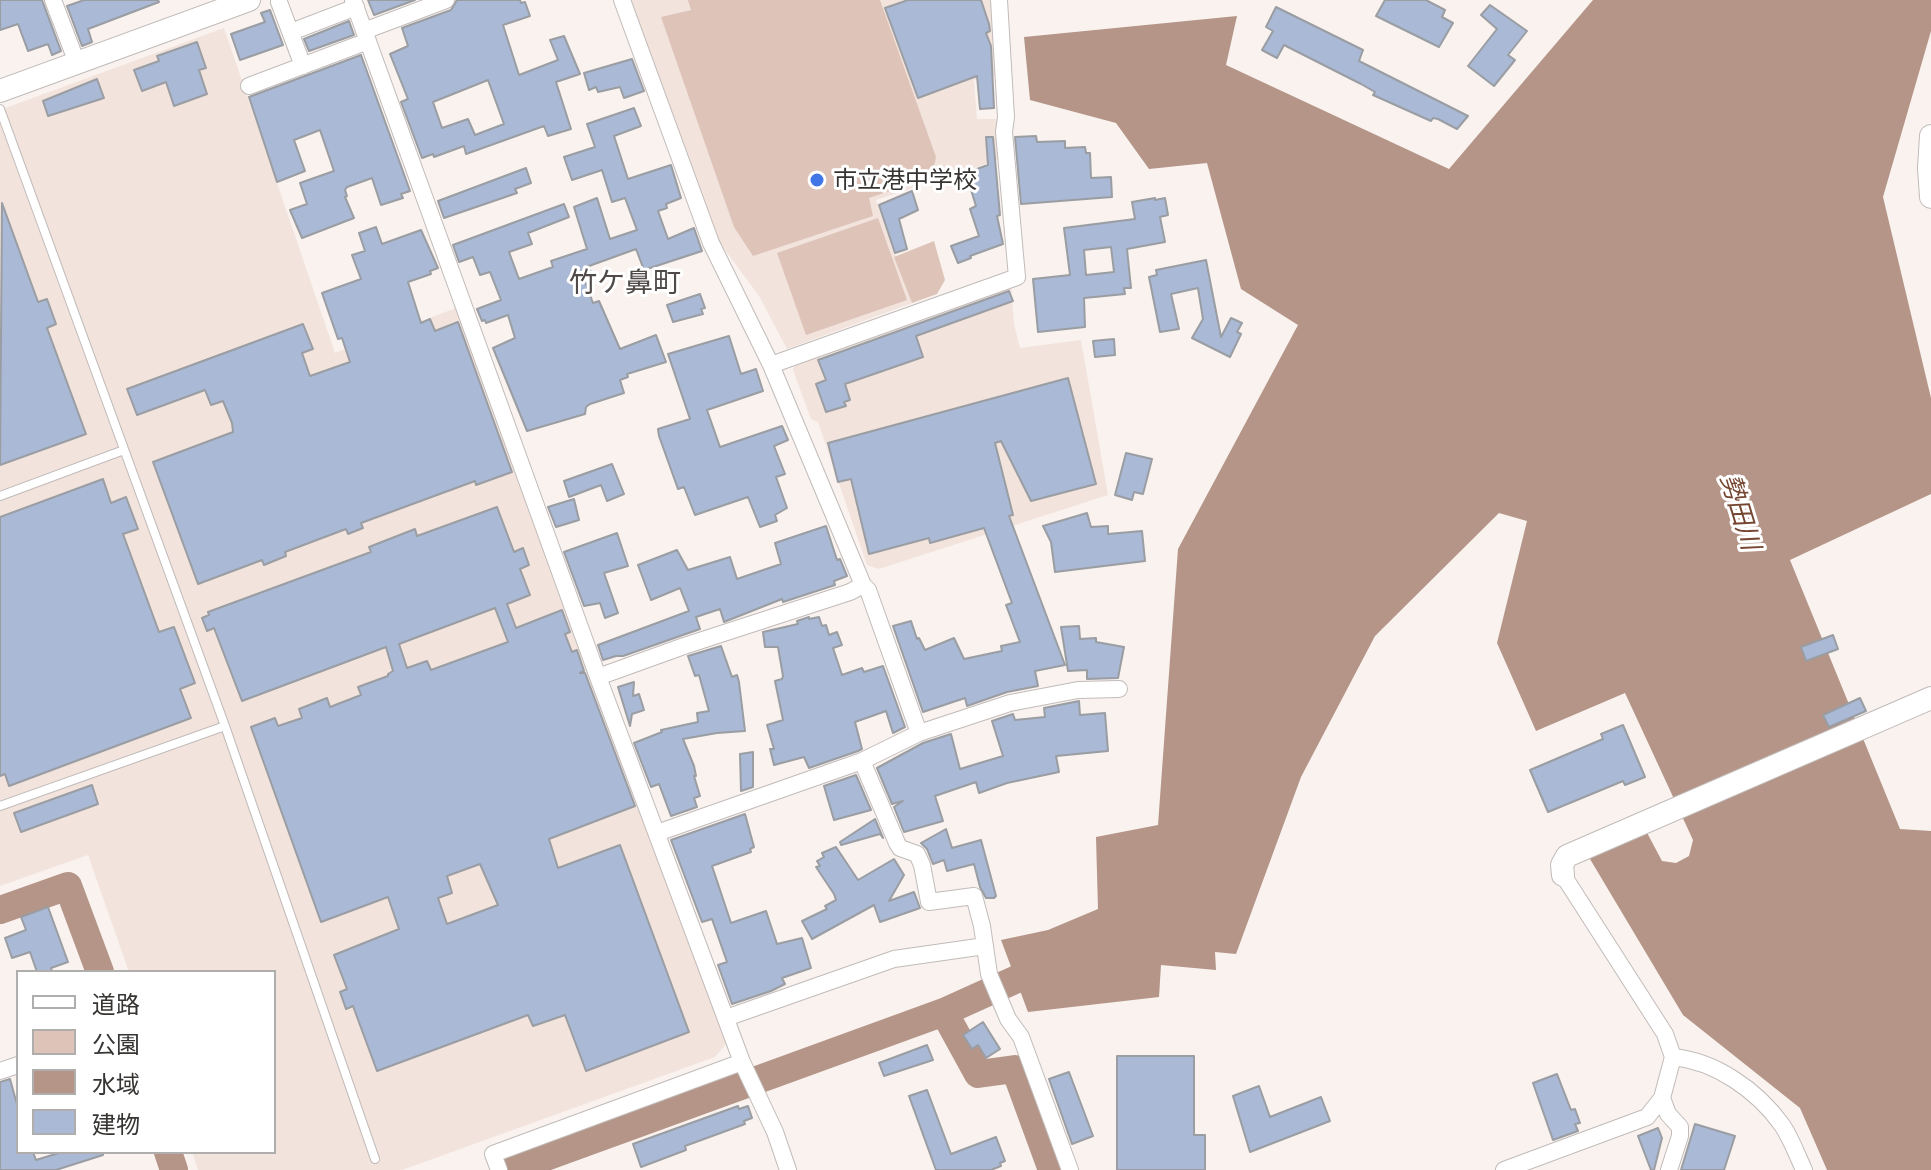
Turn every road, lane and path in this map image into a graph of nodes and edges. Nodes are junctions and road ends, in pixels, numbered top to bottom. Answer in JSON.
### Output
{"nodes":[{"id":1,"x":53,"y":0,"type":"edge"},
{"id":2,"x":249,"y":0,"type":"edge"},
{"id":3,"x":446,"y":0,"type":"edge"},
{"id":4,"x":622,"y":0,"type":"edge"},
{"id":5,"x":999,"y":0,"type":"edge"},
{"id":6,"x":279,"y":2,"type":"edge"},
{"id":7,"x":354,"y":4,"type":"edge"},
{"id":8,"x":291,"y":32,"type":"junction"},
{"id":9,"x":366,"y":36,"type":"junction"},
{"id":10,"x":77,"y":63,"type":"junction"},
{"id":11,"x":303,"y":66,"type":"junction"},
{"id":12,"x":249,"y":86,"type":"dead end"},
{"id":13,"x":0,"y":91,"type":"edge"},
{"id":14,"x":0,"y":109,"type":"edge"},
{"id":15,"x":1931,"y":139,"type":"edge"},
{"id":16,"x":1931,"y":194,"type":"edge"},
{"id":17,"x":771,"y":365,"type":"junction"},
{"id":18,"x":124,"y":450,"type":"junction"},
{"id":19,"x":0,"y":496,"type":"edge"},
{"id":20,"x":863,"y":585,"type":"junction"},
{"id":21,"x":598,"y":677,"type":"junction"},
{"id":22,"x":1119,"y":689,"type":"dead end"},
{"id":23,"x":1931,"y":698,"type":"edge"},
{"id":24,"x":225,"y":726,"type":"junction"},
{"id":25,"x":919,"y":733,"type":"junction"},
{"id":26,"x":862,"y":761,"type":"junction"},
{"id":27,"x":0,"y":806,"type":"edge"},
{"id":28,"x":657,"y":833,"type":"junction"},
{"id":29,"x":1563,"y":875,"type":"joint"},
{"id":30,"x":985,"y":946,"type":"junction"},
{"id":31,"x":726,"y":1018,"type":"junction"},
{"id":32,"x":1673,"y":1057,"type":"junction"},
{"id":33,"x":742,"y":1062,"type":"junction"},
{"id":34,"x":1662,"y":1098,"type":"junction"},
{"id":35,"x":375,"y":1159,"type":"dead end"},
{"id":36,"x":496,"y":1162,"type":"edge"},
{"id":37,"x":788,"y":1170,"type":"edge"},
{"id":38,"x":1070,"y":1170,"type":"edge"},
{"id":39,"x":1504,"y":1170,"type":"edge"},
{"id":40,"x":1669,"y":1170,"type":"edge"},
{"id":41,"x":1804,"y":1170,"type":"edge"}],
"edges":[{"from":1,"to":10,"type":"street"},
{"from":2,"to":10,"type":"street"},
{"from":3,"to":9,"type":"street"},
{"from":4,"to":17,"type":"street"},
{"from":5,"to":17,"type":"street"},
{"from":6,"to":8,"type":"street"},
{"from":7,"to":8,"type":"street"},
{"from":7,"to":9,"type":"street"},
{"from":8,"to":11,"type":"street"},
{"from":9,"to":11,"type":"street"},
{"from":9,"to":21,"type":"street"},
{"from":10,"to":13,"type":"street"},
{"from":11,"to":12,"type":"street"},
{"from":14,"to":18,"type":"lane"},
{"from":15,"to":16,"type":"street"},
{"from":17,"to":20,"type":"street"},
{"from":18,"to":19,"type":"lane"},
{"from":18,"to":24,"type":"lane"},
{"from":20,"to":21,"type":"street"},
{"from":20,"to":25,"type":"street"},
{"from":21,"to":28,"type":"street"},
{"from":22,"to":25,"type":"street"},
{"from":23,"to":29,"type":"street"},
{"from":24,"to":27,"type":"lane"},
{"from":24,"to":35,"type":"lane"},
{"from":25,"to":26,"type":"street"},
{"from":26,"to":28,"type":"street"},
{"from":26,"to":30,"type":"street"},
{"from":28,"to":31,"type":"street"},
{"from":29,"to":32,"type":"street"},
{"from":30,"to":31,"type":"street"},
{"from":30,"to":38,"type":"street"},
{"from":31,"to":33,"type":"street"},
{"from":32,"to":34,"type":"street"},
{"from":32,"to":41,"type":"street"},
{"from":33,"to":36,"type":"street"},
{"from":33,"to":37,"type":"street"},
{"from":34,"to":39,"type":"street"},
{"from":34,"to":40,"type":"street"}]}
